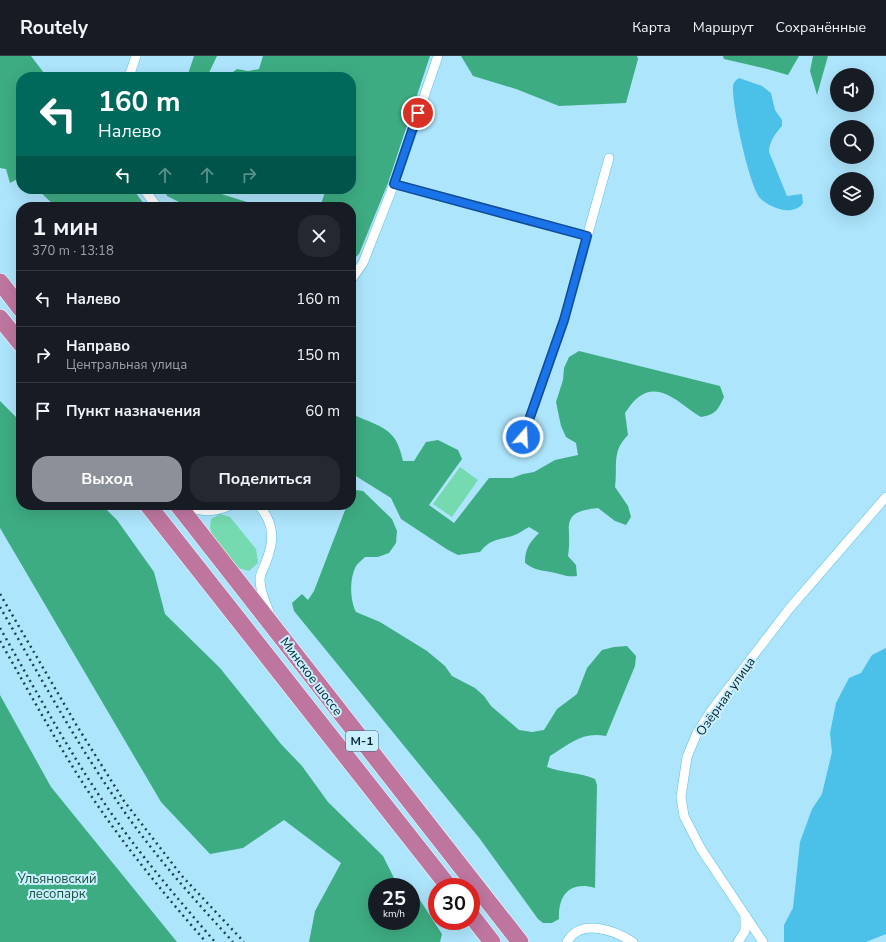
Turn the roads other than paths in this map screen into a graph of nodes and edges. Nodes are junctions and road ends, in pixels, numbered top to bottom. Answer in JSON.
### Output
{"nodes":[{"id":1,"x":136,"y":56,"type":"edge"},
{"id":2,"x":438,"y":56,"type":"edge"},
{"id":3,"x":131,"y":72,"type":"edge"},
{"id":4,"x":609,"y":158,"type":"dead end"},
{"id":5,"x":394,"y":184,"type":"junction"},
{"id":6,"x":587,"y":236,"type":"junction"},
{"id":7,"x":356,"y":271,"type":"edge"},
{"id":8,"x":0,"y":282,"type":"edge"},
{"id":9,"x":16,"y":303,"type":"edge"},
{"id":10,"x":0,"y":318,"type":"edge"},
{"id":11,"x":16,"y":338,"type":"edge"},
{"id":12,"x":523,"y":437,"type":"dead end"},
{"id":13,"x":886,"y":497,"type":"edge"},
{"id":14,"x":152,"y":510,"type":"edge"},
{"id":15,"x":182,"y":510,"type":"edge"},
{"id":16,"x":204,"y":510,"type":"edge"},
{"id":17,"x":215,"y":510,"type":"edge"},
{"id":18,"x":263,"y":510,"type":"edge"},
{"id":19,"x":273,"y":625,"type":"junction"},
{"id":20,"x":442,"y":878,"type":"edge"},
{"id":21,"x":746,"y":915,"type":"junction"},
{"id":22,"x":480,"y":927,"type":"edge"},
{"id":23,"x":492,"y":942,"type":"edge"},
{"id":24,"x":520,"y":942,"type":"edge"},
{"id":25,"x":567,"y":942,"type":"edge"},
{"id":26,"x":633,"y":942,"type":"edge"},
{"id":27,"x":738,"y":942,"type":"edge"},
{"id":28,"x":763,"y":942,"type":"edge"}],
"edges":[{"from":1,"to":3,"type":"street"},
{"from":2,"to":5,"type":"street"},
{"from":4,"to":6,"type":"street"},
{"from":5,"to":6,"type":"street"},
{"from":5,"to":7,"type":"street"},
{"from":6,"to":12,"type":"street"},
{"from":8,"to":9,"type":"highway"},
{"from":10,"to":11,"type":"highway"},
{"from":13,"to":21,"type":"street","name":"Озёрная улица"},
{"from":14,"to":20,"type":"highway","name":"Минское шоссе","number":"М-1"},
{"from":15,"to":19,"type":"highway","name":"Минское шоссе","number":"М-1"},
{"from":16,"to":17,"type":"street"},
{"from":18,"to":19,"type":"street"},
{"from":19,"to":24,"type":"highway","name":"Минское шоссе","number":"М-1"},
{"from":21,"to":27,"type":"street"},
{"from":21,"to":28,"type":"street","name":"Озёрная улица"},
{"from":22,"to":23,"type":"highway"},
{"from":25,"to":26,"type":"street"}]}
